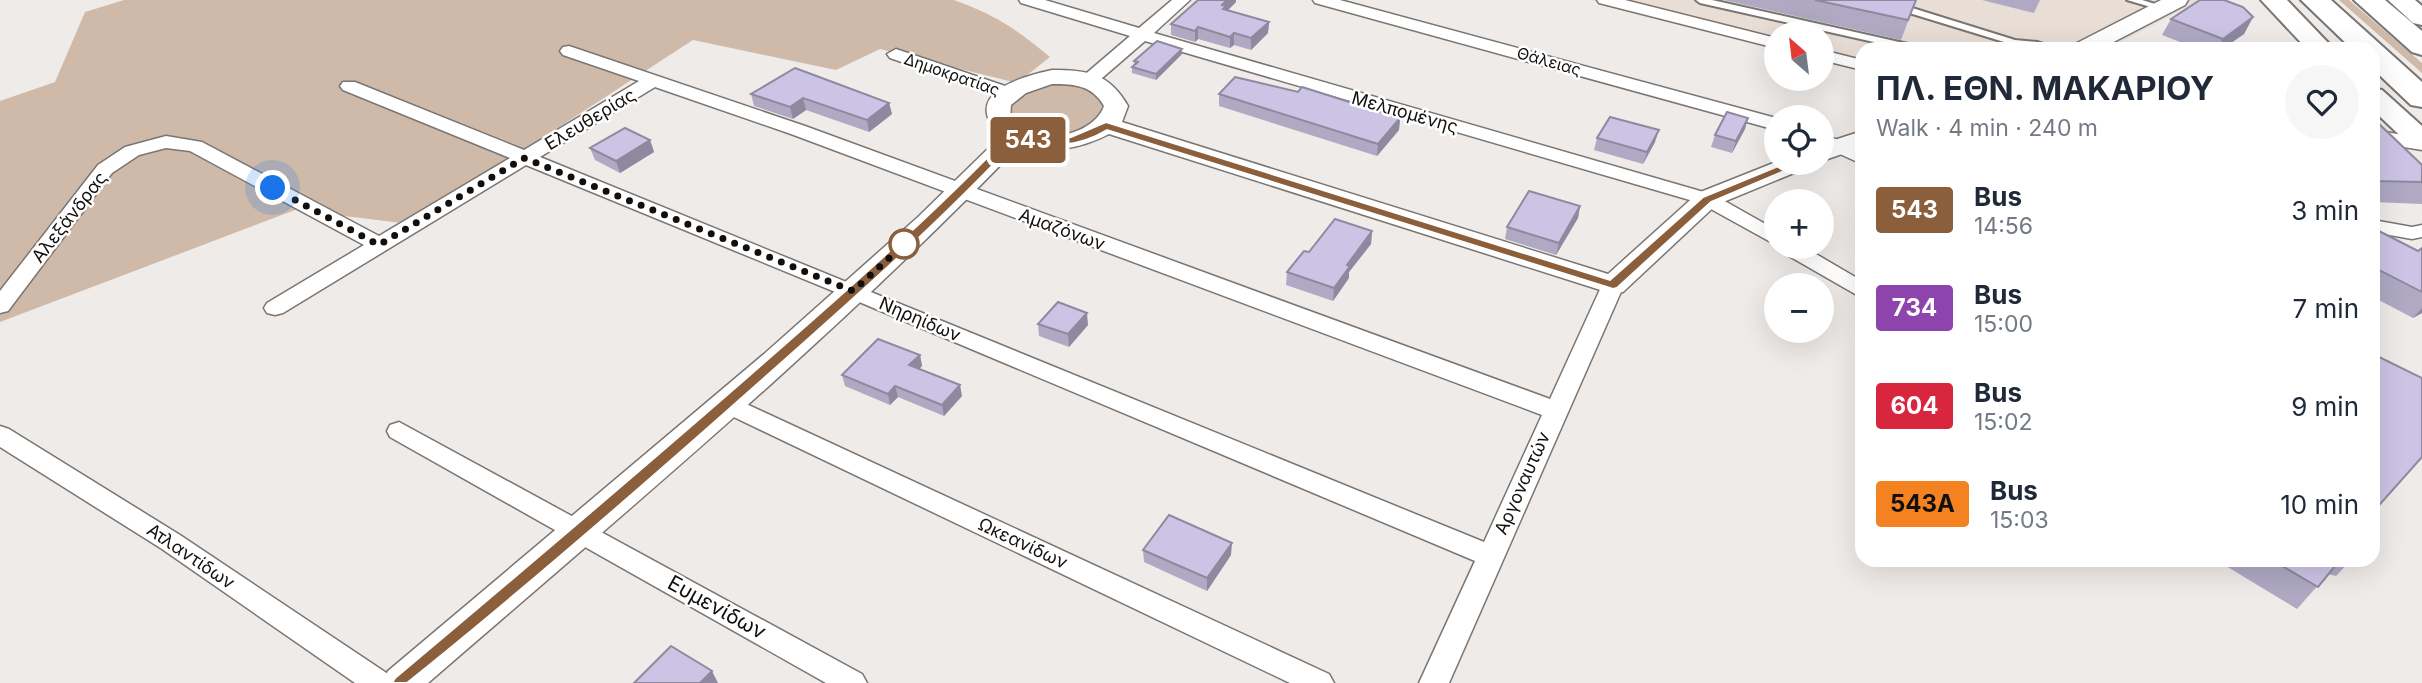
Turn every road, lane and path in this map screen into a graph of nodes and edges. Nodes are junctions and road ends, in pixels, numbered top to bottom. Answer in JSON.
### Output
{"nodes":[{"id":1,"x":1027,"y":0,"type":"edge"},
{"id":2,"x":1182,"y":0,"type":"edge"},
{"id":3,"x":1321,"y":0,"type":"edge"},
{"id":4,"x":1605,"y":0,"type":"edge"},
{"id":5,"x":1700,"y":0,"type":"edge"},
{"id":6,"x":2131,"y":0,"type":"edge"},
{"id":7,"x":2273,"y":0,"type":"edge"},
{"id":8,"x":2315,"y":0,"type":"edge"},
{"id":9,"x":2368,"y":0,"type":"edge"},
{"id":10,"x":2400,"y":0,"type":"edge"},
{"id":11,"x":2169,"y":4,"type":"edge"},
{"id":12,"x":1909,"y":10,"type":"edge"},
{"id":13,"x":2422,"y":18,"type":"edge"},
{"id":14,"x":1143,"y":33,"type":"junction"},
{"id":15,"x":1764,"y":40,"type":"edge"},
{"id":16,"x":2011,"y":41,"type":"joint"},
{"id":17,"x":1886,"y":42,"type":"edge"},
{"id":18,"x":2030,"y":42,"type":"edge"},
{"id":19,"x":2096,"y":42,"type":"edge"},
{"id":20,"x":2314,"y":42,"type":"edge"},
{"id":21,"x":2360,"y":42,"type":"edge"},
{"id":22,"x":2422,"y":46,"type":"edge"},
{"id":23,"x":569,"y":51,"type":"dead end"},
{"id":24,"x":896,"y":54,"type":"dead end"},
{"id":25,"x":1834,"y":58,"type":"edge"},
{"id":26,"x":2380,"y":59,"type":"edge"},
{"id":27,"x":1855,"y":63,"type":"edge"},
{"id":28,"x":654,"y":80,"type":"junction"},
{"id":29,"x":1088,"y":81,"type":"junction"},
{"id":30,"x":349,"y":86,"type":"dead end"},
{"id":31,"x":1008,"y":93,"type":"junction"},
{"id":32,"x":2422,"y":98,"type":"edge"},
{"id":33,"x":2380,"y":104,"type":"edge"},
{"id":34,"x":1764,"y":121,"type":"edge"},
{"id":35,"x":1106,"y":125,"type":"junction"},
{"id":36,"x":1015,"y":136,"type":"junction"},
{"id":37,"x":2380,"y":137,"type":"edge"},
{"id":38,"x":2413,"y":142,"type":"edge"},
{"id":39,"x":1836,"y":144,"type":"edge"},
{"id":40,"x":1855,"y":154,"type":"edge"},
{"id":41,"x":524,"y":158,"type":"junction"},
{"id":42,"x":2422,"y":164,"type":"edge"},
{"id":43,"x":1767,"y":175,"type":"edge"},
{"id":44,"x":962,"y":192,"type":"junction"},
{"id":45,"x":1707,"y":199,"type":"junction"},
{"id":46,"x":2380,"y":227,"type":"edge"},
{"id":47,"x":2422,"y":231,"type":"edge"},
{"id":48,"x":1764,"y":232,"type":"edge"},
{"id":49,"x":379,"y":245,"type":"junction"},
{"id":50,"x":1809,"y":259,"type":"edge"},
{"id":51,"x":1613,"y":285,"type":"junction"},
{"id":52,"x":1855,"y":286,"type":"edge"},
{"id":53,"x":853,"y":291,"type":"junction"},
{"id":54,"x":0,"y":306,"type":"edge"},
{"id":55,"x":275,"y":308,"type":"dead end"},
{"id":56,"x":727,"y":404,"type":"junction"},
{"id":57,"x":1554,"y":411,"type":"junction"},
{"id":58,"x":399,"y":431,"type":"dead end"},
{"id":59,"x":0,"y":435,"type":"edge"},
{"id":60,"x":581,"y":531,"type":"junction"},
{"id":61,"x":1490,"y":556,"type":"junction"},
{"id":62,"x":378,"y":683,"type":"edge"},
{"id":63,"x":401,"y":683,"type":"edge"},
{"id":64,"x":852,"y":683,"type":"edge"},
{"id":65,"x":1319,"y":683,"type":"edge"},
{"id":66,"x":1434,"y":683,"type":"edge"}],
"edges":[{"from":1,"to":14,"type":"street","name":"Μελπομένης"},
{"from":2,"to":14,"type":"street"},
{"from":3,"to":34,"type":"street","name":"Θάλειας"},
{"from":4,"to":15,"type":"street"},
{"from":5,"to":17,"type":"lane"},
{"from":6,"to":11,"type":"lane"},
{"from":7,"to":20,"type":"main road"},
{"from":8,"to":21,"type":"highway"},
{"from":9,"to":22,"type":"highway"},
{"from":10,"to":13,"type":"main road"},
{"from":11,"to":19,"type":"street"},
{"from":12,"to":16,"type":"lane"},
{"from":14,"to":29,"type":"street"},
{"from":14,"to":45,"type":"street","name":"Μελπομένης"},
{"from":16,"to":18,"type":"lane"},
{"from":23,"to":28,"type":"street","name":"Αμαζόνων"},
{"from":24,"to":31,"type":"street","name":"Δημοκρατίας"},
{"from":25,"to":27,"type":"street"},
{"from":26,"to":32,"type":"highway"},
{"from":28,"to":41,"type":"street","name":"Ελευθερίας"},
{"from":28,"to":44,"type":"street","name":"Αμαζόνων"},
{"from":29,"to":31,"type":"street"},
{"from":29,"to":35,"type":"street"},
{"from":30,"to":41,"type":"street","name":"Νηρηίδων"},
{"from":31,"to":36,"type":"street"},
{"from":33,"to":38,"type":"main road"},
{"from":35,"to":36,"type":"street"},
{"from":35,"to":51,"type":"street"},
{"from":36,"to":44,"type":"street"},
{"from":37,"to":38,"type":"street"},
{"from":38,"to":42,"type":"street"},
{"from":39,"to":40,"type":"street"},
{"from":41,"to":49,"type":"street","name":"Ελευθερίας"},
{"from":41,"to":53,"type":"street","name":"Νηρηίδων"},
{"from":43,"to":45,"type":"street"},
{"from":44,"to":53,"type":"street"},
{"from":44,"to":57,"type":"street","name":"Αμαζόνων"},
{"from":45,"to":48,"type":"street","name":"Μελπομένης"},
{"from":45,"to":51,"type":"street"},
{"from":46,"to":47,"type":"street"},
{"from":49,"to":54,"type":"street","name":"Αλεξάνδρας"},
{"from":49,"to":55,"type":"street","name":"Ελευθερίας"},
{"from":50,"to":52,"type":"street"},
{"from":51,"to":57,"type":"street","name":"Αργοναυτών"},
{"from":53,"to":56,"type":"street"},
{"from":53,"to":61,"type":"street","name":"Νηρηίδων"},
{"from":56,"to":60,"type":"street"},
{"from":56,"to":65,"type":"street","name":"Ωκεανίδων"},
{"from":57,"to":61,"type":"street","name":"Αργοναυτών"},
{"from":58,"to":60,"type":"street","name":"Ευμενίδων"},
{"from":59,"to":62,"type":"street","name":"Ατλαντίδων"},
{"from":60,"to":63,"type":"street"},
{"from":60,"to":64,"type":"street","name":"Ευμενίδων"},
{"from":61,"to":66,"type":"street","name":"Αργοναυτών"}]}
